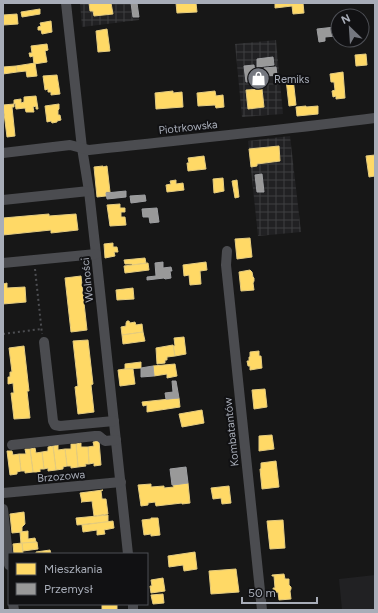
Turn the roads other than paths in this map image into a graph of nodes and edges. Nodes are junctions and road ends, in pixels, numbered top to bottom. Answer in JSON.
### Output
{"nodes":[{"id":1,"x":66,"y":3,"type":"edge"},
{"id":2,"x":375,"y":118,"type":"edge"},
{"id":3,"x":82,"y":148,"type":"junction"},
{"id":4,"x":3,"y":153,"type":"edge"},
{"id":5,"x":89,"y":191,"type":"junction"},
{"id":6,"x":3,"y":200,"type":"edge"},
{"id":7,"x":227,"y":251,"type":"dead end"},
{"id":8,"x":96,"y":254,"type":"junction"},
{"id":9,"x":3,"y":263,"type":"edge"},
{"id":10,"x":44,"y":342,"type":"road end"},
{"id":11,"x":114,"y":421,"type":"junction"},
{"id":12,"x":116,"y":440,"type":"junction"},
{"id":13,"x":12,"y":445,"type":"dead end"},
{"id":14,"x":121,"y":482,"type":"junction"},
{"id":15,"x":3,"y":493,"type":"edge"},
{"id":16,"x":3,"y":509,"type":"edge"},
{"id":17,"x":128,"y":553,"type":"edge"},
{"id":18,"x":8,"y":556,"type":"edge"},
{"id":19,"x":262,"y":610,"type":"edge"}],
"edges":[{"from":1,"to":3,"type":"street","name":"Wolności"},
{"from":2,"to":3,"type":"street","name":"Piotrkowska"},
{"from":3,"to":4,"type":"street","name":"Piotrkowska"},
{"from":3,"to":5,"type":"street","name":"Wolności"},
{"from":5,"to":6,"type":"street"},
{"from":5,"to":8,"type":"street","name":"Wolności"},
{"from":7,"to":19,"type":"street","name":"Kombatantów"},
{"from":8,"to":9,"type":"street"},
{"from":8,"to":11,"type":"street","name":"Wolności"},
{"from":10,"to":11,"type":"street"},
{"from":11,"to":12,"type":"street","name":"Wolności"},
{"from":12,"to":13,"type":"street"},
{"from":12,"to":14,"type":"street","name":"Wolności"},
{"from":14,"to":15,"type":"street","name":"Brzozowa"},
{"from":14,"to":17,"type":"street","name":"Wolności"},
{"from":16,"to":18,"type":"street"}]}
